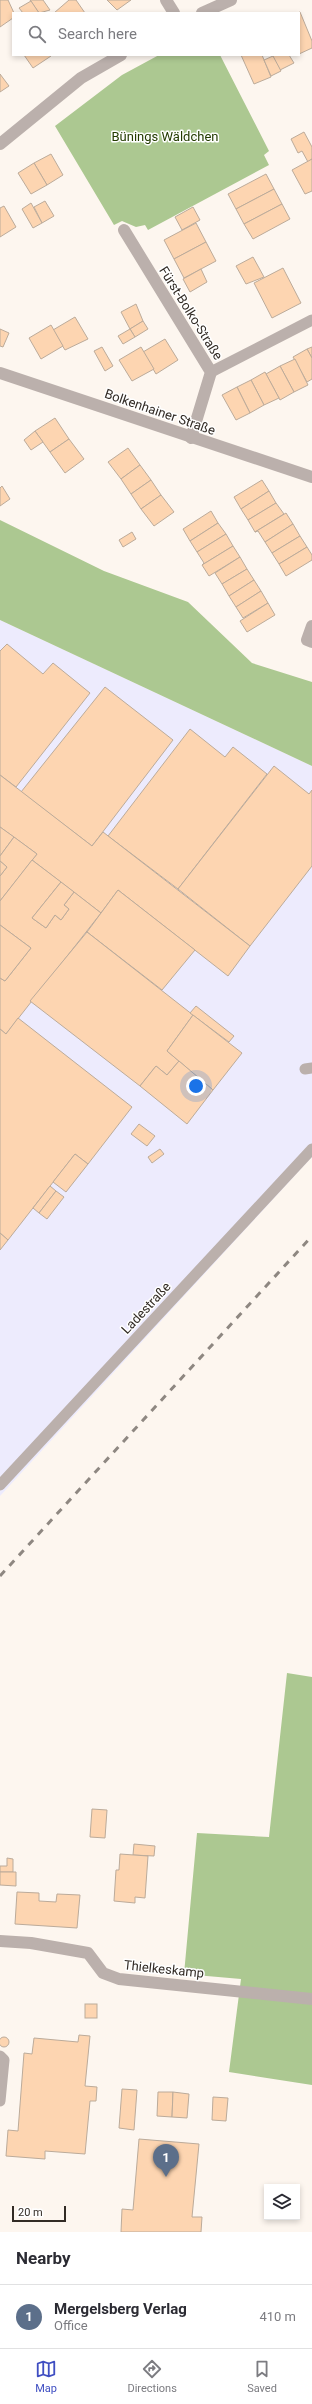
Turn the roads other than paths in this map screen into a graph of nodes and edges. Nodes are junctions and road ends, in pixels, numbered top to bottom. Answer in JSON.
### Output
{"nodes":[{"id":1,"x":166,"y":0,"type":"edge"},
{"id":2,"x":231,"y":0,"type":"edge"},
{"id":3,"x":173,"y":12,"type":"edge"},
{"id":4,"x":204,"y":12,"type":"edge"},
{"id":5,"x":119,"y":56,"type":"edge"},
{"id":6,"x":0,"y":144,"type":"edge"},
{"id":7,"x":124,"y":230,"type":"dead end"},
{"id":8,"x":312,"y":320,"type":"edge"},
{"id":9,"x":211,"y":372,"type":"junction"},
{"id":10,"x":0,"y":373,"type":"edge"},
{"id":11,"x":191,"y":438,"type":"junction"},
{"id":12,"x":312,"y":476,"type":"edge"},
{"id":13,"x":312,"y":626,"type":"edge"},
{"id":14,"x":312,"y":642,"type":"edge"},
{"id":15,"x":312,"y":1149,"type":"edge"},
{"id":16,"x":0,"y":1485,"type":"edge"},
{"id":17,"x":0,"y":1941,"type":"edge"},
{"id":18,"x":312,"y":1999,"type":"edge"},
{"id":19,"x":0,"y":2056,"type":"edge"},
{"id":20,"x":0,"y":2100,"type":"edge"}],
"edges":[{"from":1,"to":3,"type":"street"},
{"from":2,"to":4,"type":"street"},
{"from":5,"to":6,"type":"street"},
{"from":7,"to":9,"type":"street","name":"Fürst-Bolko-Straße"},
{"from":8,"to":9,"type":"lane"},
{"from":9,"to":11,"type":"street","name":"Fürst-Bolko-Straße"},
{"from":10,"to":11,"type":"street","name":"Bolkenhainer Straße"},
{"from":11,"to":12,"type":"street","name":"Bolkenhainer Straße"},
{"from":13,"to":14,"type":"street"},
{"from":15,"to":16,"type":"lane","name":"Ladestraße"},
{"from":17,"to":18,"type":"street","name":"Thielkeskamp"},
{"from":19,"to":20,"type":"lane"}]}
